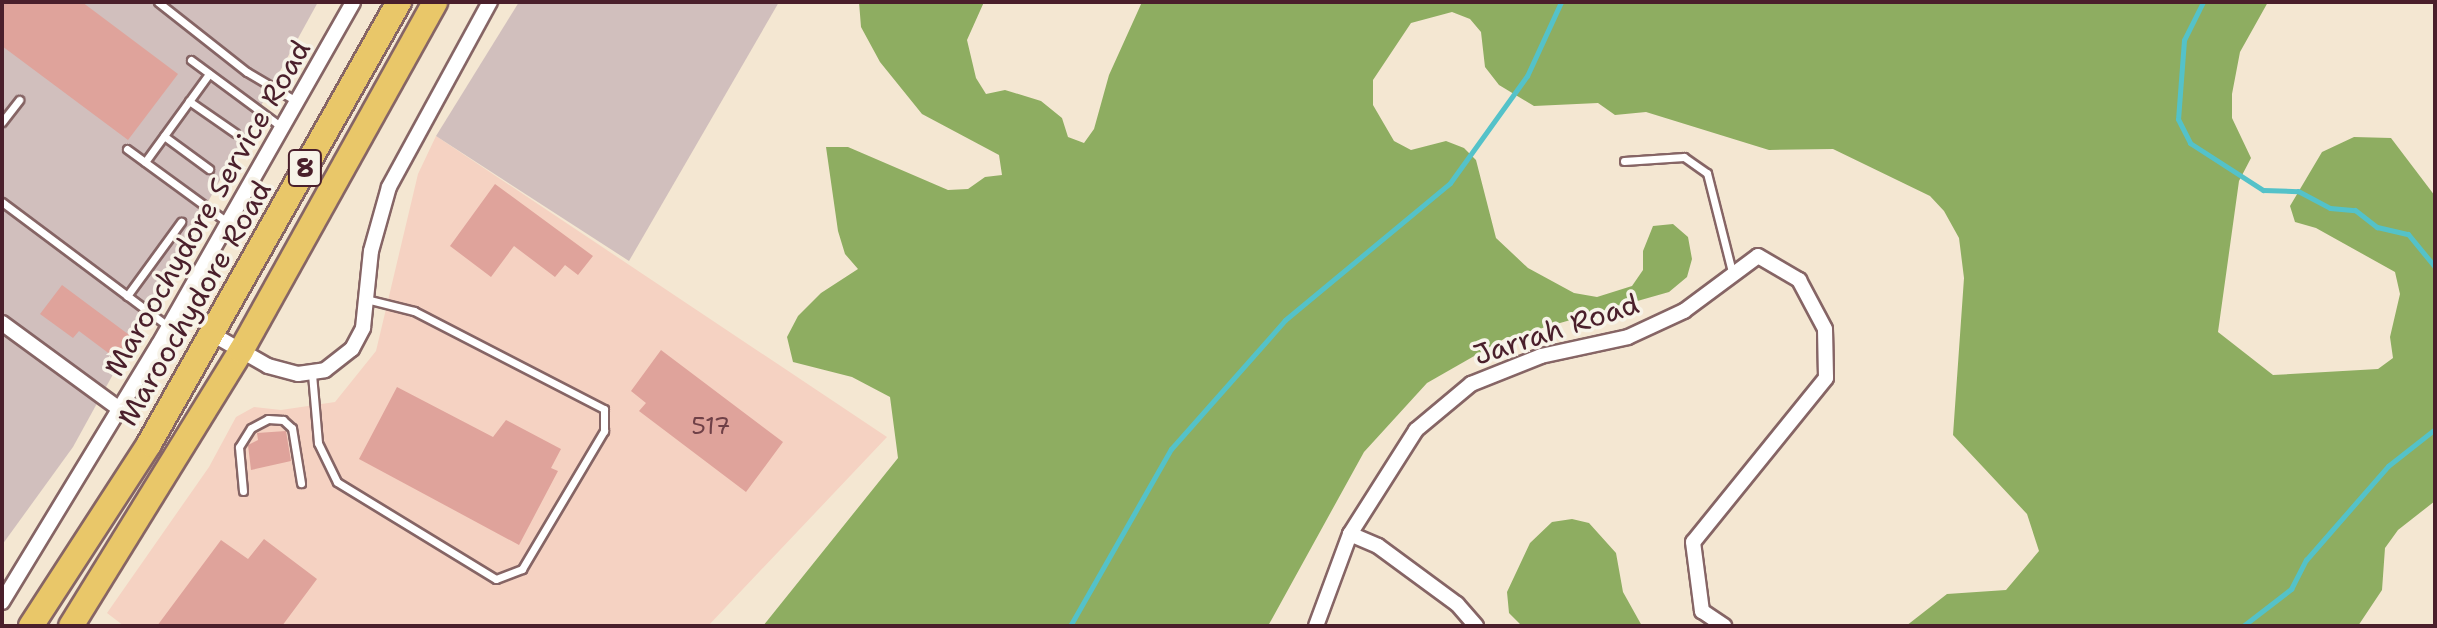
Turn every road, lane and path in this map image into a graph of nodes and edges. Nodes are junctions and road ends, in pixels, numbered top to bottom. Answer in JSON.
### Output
{"nodes":[{"id":1,"x":158,"y":2,"type":"edge"},
{"id":2,"x":353,"y":2,"type":"edge"},
{"id":3,"x":399,"y":2,"type":"edge"},
{"id":4,"x":435,"y":2,"type":"edge"},
{"id":5,"x":490,"y":2,"type":"edge"},
{"id":6,"x":191,"y":60,"type":"dead end"},
{"id":7,"x":209,"y":74,"type":"junction"},
{"id":8,"x":19,"y":100,"type":"dead end"},
{"id":9,"x":189,"y":101,"type":"junction"},
{"id":10,"x":300,"y":103,"type":"junction"},
{"id":11,"x":2,"y":122,"type":"edge"},
{"id":12,"x":285,"y":129,"type":"junction"},
{"id":13,"x":235,"y":133,"type":"dead end"},
{"id":14,"x":164,"y":136,"type":"junction"},
{"id":15,"x":127,"y":149,"type":"dead end"},
{"id":16,"x":1624,"y":161,"type":"dead end"},
{"id":17,"x":145,"y":162,"type":"junction"},
{"id":18,"x":209,"y":169,"type":"dead end"},
{"id":19,"x":2,"y":202,"type":"edge"},
{"id":20,"x":181,"y":222,"type":"dead end"},
{"id":21,"x":229,"y":223,"type":"junction"},
{"id":22,"x":1732,"y":272,"type":"junction"},
{"id":23,"x":127,"y":296,"type":"junction"},
{"id":24,"x":366,"y":299,"type":"junction"},
{"id":25,"x":2,"y":323,"type":"edge"},
{"id":26,"x":169,"y":327,"type":"junction"},
{"id":27,"x":212,"y":334,"type":"junction"},
{"id":28,"x":241,"y":351,"type":"junction"},
{"id":29,"x":312,"y":374,"type":"junction"},
{"id":30,"x":121,"y":410,"type":"junction"},
{"id":31,"x":301,"y":483,"type":"dead end"},
{"id":32,"x":243,"y":491,"type":"dead end"},
{"id":33,"x":1350,"y":534,"type":"junction"},
{"id":34,"x":2,"y":602,"type":"edge"},
{"id":35,"x":31,"y":626,"type":"edge"},
{"id":36,"x":71,"y":626,"type":"edge"},
{"id":37,"x":1316,"y":626,"type":"edge"},
{"id":38,"x":1476,"y":626,"type":"edge"},
{"id":39,"x":1724,"y":626,"type":"edge"}],
"edges":[{"from":1,"to":10,"type":"lane"},
{"from":2,"to":10,"type":"street","name":"Maroochydore Service Road"},
{"from":3,"to":27,"type":"highway","name":"Maroochydore Road","number":"8"},
{"from":4,"to":28,"type":"highway","number":"8"},
{"from":5,"to":24,"type":"street"},
{"from":6,"to":7,"type":"lane"},
{"from":7,"to":9,"type":"lane"},
{"from":7,"to":12,"type":"lane"},
{"from":8,"to":11,"type":"lane"},
{"from":9,"to":13,"type":"lane"},
{"from":9,"to":14,"type":"lane"},
{"from":10,"to":12,"type":"street","name":"Maroochydore Service Road"},
{"from":12,"to":21,"type":"street","name":"Maroochydore Service Road"},
{"from":14,"to":17,"type":"lane"},
{"from":14,"to":18,"type":"lane"},
{"from":15,"to":17,"type":"lane"},
{"from":16,"to":22,"type":"lane"},
{"from":17,"to":21,"type":"lane"},
{"from":19,"to":23,"type":"lane"},
{"from":20,"to":23,"type":"lane"},
{"from":21,"to":26,"type":"street","name":"Maroochydore Service Road"},
{"from":22,"to":33,"type":"street","name":"Jarrah Road"},
{"from":22,"to":39,"type":"street","name":"Jarrah Road"},
{"from":23,"to":26,"type":"lane"},
{"from":24,"to":29,"type":"street"},
{"from":24,"to":29,"type":"lane"},
{"from":25,"to":30,"type":"street"},
{"from":26,"to":30,"type":"street","name":"Maroochydore Service Road"},
{"from":27,"to":28,"type":"street"},
{"from":27,"to":35,"type":"highway","name":"Maroochydore Road","number":"8"},
{"from":28,"to":29,"type":"street"},
{"from":28,"to":36,"type":"highway","number":"8"},
{"from":30,"to":34,"type":"street","name":"Maroochydore Service Road"},
{"from":31,"to":32,"type":"lane"},
{"from":33,"to":37,"type":"street","name":"Jarrah Road"},
{"from":33,"to":38,"type":"street"}]}
